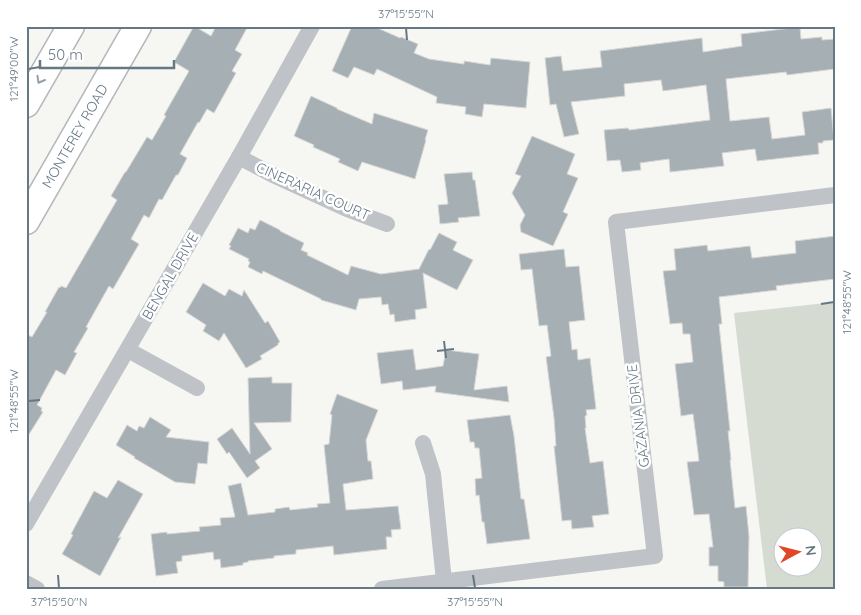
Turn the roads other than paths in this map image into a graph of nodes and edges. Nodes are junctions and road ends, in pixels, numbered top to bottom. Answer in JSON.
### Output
{"nodes":[{"id":1,"x":71,"y":26,"type":"edge"},
{"id":2,"x":138,"y":26,"type":"edge"},
{"id":3,"x":312,"y":26,"type":"edge"},
{"id":4,"x":26,"y":104,"type":"edge"},
{"id":5,"x":239,"y":157,"type":"junction"},
{"id":6,"x":835,"y":195,"type":"edge"},
{"id":7,"x":26,"y":221,"type":"edge"},
{"id":8,"x":388,"y":224,"type":"dead end"},
{"id":9,"x":128,"y":350,"type":"junction"},
{"id":10,"x":197,"y":388,"type":"dead end"},
{"id":11,"x":423,"y":443,"type":"dead end"},
{"id":12,"x":26,"y":524,"type":"edge"},
{"id":13,"x":444,"y":581,"type":"junction"},
{"id":14,"x":26,"y":583,"type":"edge"},
{"id":15,"x":37,"y":589,"type":"edge"},
{"id":16,"x":382,"y":589,"type":"edge"}],
"edges":[{"from":1,"to":4,"type":"main road","one_way":true},
{"from":2,"to":7,"type":"main road","name":"MONTEREY ROAD"},
{"from":3,"to":5,"type":"street","name":"BENGAL DRIVE"},
{"from":5,"to":8,"type":"street","name":"CINERARIA COURT"},
{"from":5,"to":9,"type":"street","name":"BENGAL DRIVE"},
{"from":6,"to":13,"type":"street","name":"GAZANIA DRIVE"},
{"from":9,"to":10,"type":"street"},
{"from":9,"to":12,"type":"street","name":"BENGAL DRIVE"},
{"from":11,"to":13,"type":"street"},
{"from":13,"to":16,"type":"street","name":"GAZANIA DRIVE"},
{"from":14,"to":15,"type":"street"}]}
